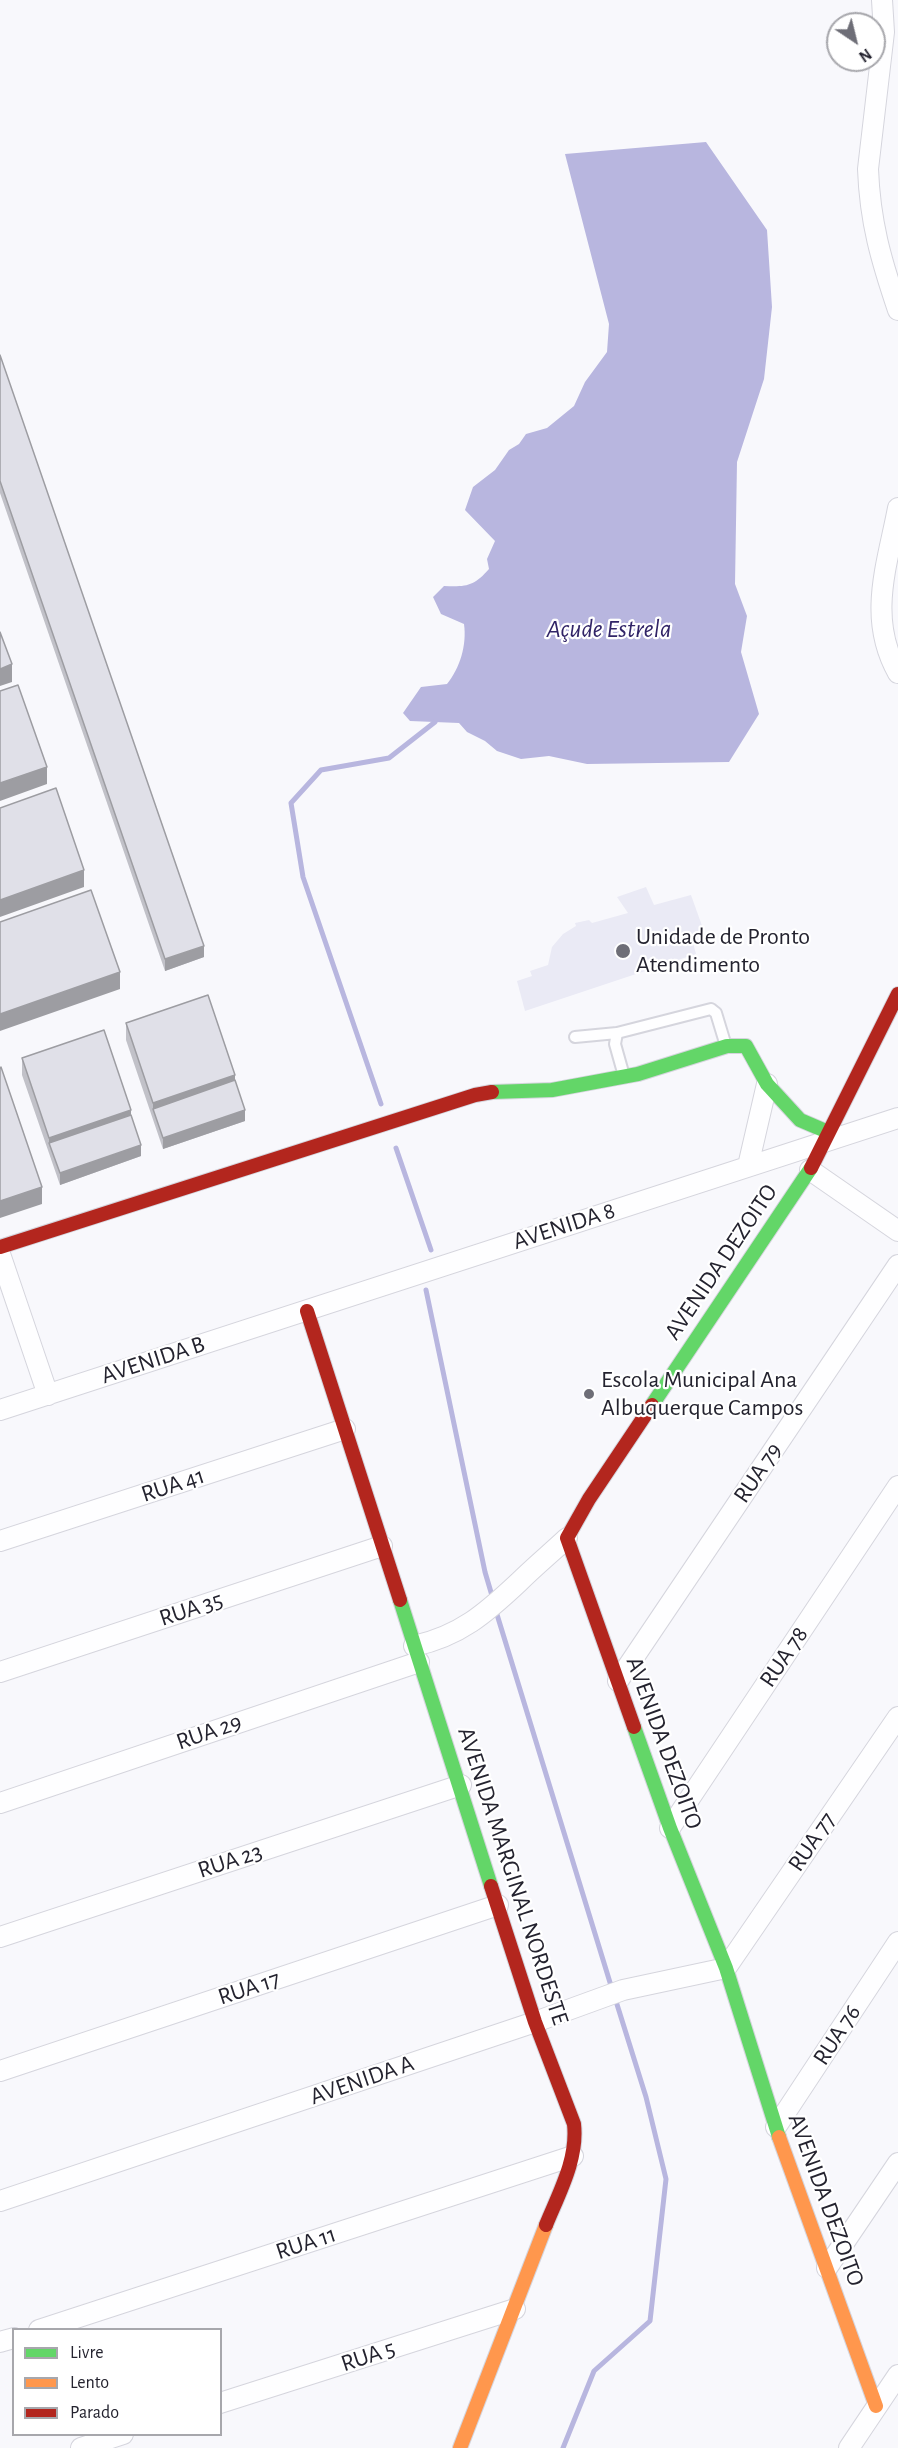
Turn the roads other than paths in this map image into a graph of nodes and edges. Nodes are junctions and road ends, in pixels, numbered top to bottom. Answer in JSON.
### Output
{"nodes":[{"id":1,"x":898,"y":18,"type":"edge"},
{"id":2,"x":886,"y":30,"type":"edge"},
{"id":3,"x":879,"y":72,"type":"edge"},
{"id":4,"x":898,"y":310,"type":"edge"},
{"id":5,"x":897,"y":517,"type":"edge"},
{"id":6,"x":895,"y":661,"type":"edge"},
{"id":7,"x":898,"y":994,"type":"edge"},
{"id":8,"x":617,"y":1033,"type":"junction"},
{"id":9,"x":575,"y":1037,"type":"dead end"},
{"id":10,"x":727,"y":1046,"type":"junction"},
{"id":11,"x":624,"y":1076,"type":"junction"},
{"id":12,"x":766,"y":1084,"type":"junction"},
{"id":13,"x":898,"y":1118,"type":"edge"},
{"id":14,"x":825,"y":1137,"type":"junction"},
{"id":15,"x":748,"y":1166,"type":"junction"},
{"id":16,"x":810,"y":1170,"type":"junction"},
{"id":17,"x":898,"y":1231,"type":"edge"},
{"id":18,"x":0,"y":1247,"type":"edge"},
{"id":19,"x":0,"y":1254,"type":"edge"},
{"id":20,"x":898,"y":1264,"type":"edge"},
{"id":21,"x":307,"y":1311,"type":"junction"},
{"id":22,"x":48,"y":1395,"type":"junction"},
{"id":23,"x":0,"y":1410,"type":"edge"},
{"id":24,"x":345,"y":1429,"type":"junction"},
{"id":25,"x":898,"y":1486,"type":"edge"},
{"id":26,"x":567,"y":1539,"type":"junction"},
{"id":27,"x":0,"y":1540,"type":"edge"},
{"id":28,"x":382,"y":1546,"type":"junction"},
{"id":29,"x":417,"y":1654,"type":"junction"},
{"id":30,"x":0,"y":1672,"type":"edge"},
{"id":31,"x":618,"y":1681,"type":"junction"},
{"id":32,"x":898,"y":1717,"type":"edge"},
{"id":33,"x":461,"y":1785,"type":"junction"},
{"id":34,"x":0,"y":1803,"type":"edge"},
{"id":35,"x":670,"y":1828,"type":"junction"},
{"id":36,"x":498,"y":1905,"type":"junction"},
{"id":37,"x":0,"y":1937,"type":"edge"},
{"id":38,"x":898,"y":1942,"type":"edge"},
{"id":39,"x":726,"y":1968,"type":"junction"},
{"id":40,"x":535,"y":2022,"type":"junction"},
{"id":41,"x":0,"y":2071,"type":"edge"},
{"id":42,"x":776,"y":2127,"type":"junction"},
{"id":43,"x":573,"y":2156,"type":"junction"},
{"id":44,"x":898,"y":2163,"type":"edge"},
{"id":45,"x":0,"y":2201,"type":"edge"},
{"id":46,"x":827,"y":2268,"type":"junction"},
{"id":47,"x":515,"y":2308,"type":"junction"},
{"id":48,"x":45,"y":2328,"type":"edge"},
{"id":49,"x":898,"y":2375,"type":"edge"},
{"id":50,"x":222,"y":2402,"type":"edge"},
{"id":51,"x":876,"y":2406,"type":"junction"},
{"id":52,"x":117,"y":2436,"type":"edge"},
{"id":53,"x":81,"y":2448,"type":"edge"},
{"id":54,"x":460,"y":2448,"type":"edge"},
{"id":55,"x":849,"y":2448,"type":"edge"}],
"edges":[{"from":1,"to":2,"type":"street"},
{"from":3,"to":4,"type":"street"},
{"from":5,"to":6,"type":"street"},
{"from":7,"to":14,"type":"street","name":"AVENIDA DEZOITO"},
{"from":8,"to":9,"type":"lane"},
{"from":8,"to":10,"type":"lane"},
{"from":8,"to":11,"type":"lane"},
{"from":10,"to":11,"type":"street"},
{"from":10,"to":12,"type":"street"},
{"from":11,"to":18,"type":"street"},
{"from":12,"to":14,"type":"street"},
{"from":12,"to":15,"type":"street"},
{"from":13,"to":14,"type":"street","name":"AVENIDA 8"},
{"from":14,"to":15,"type":"street","name":"AVENIDA 8"},
{"from":14,"to":16,"type":"street","name":"AVENIDA DEZOITO"},
{"from":15,"to":21,"type":"street","name":"AVENIDA 8"},
{"from":16,"to":17,"type":"street"},
{"from":16,"to":26,"type":"street","name":"AVENIDA DEZOITO"},
{"from":19,"to":22,"type":"street"},
{"from":20,"to":31,"type":"street","name":"RUA 79"},
{"from":21,"to":22,"type":"street","name":"AVENIDA B"},
{"from":21,"to":24,"type":"street","name":"AVENIDA MARGINAL NORDESTE"},
{"from":22,"to":23,"type":"street","name":"AVENIDA B"},
{"from":24,"to":27,"type":"street","name":"RUA 41"},
{"from":24,"to":28,"type":"street","name":"AVENIDA MARGINAL NORDESTE"},
{"from":25,"to":35,"type":"street","name":"RUA 78"},
{"from":26,"to":29,"type":"street","name":"RUA 29"},
{"from":26,"to":31,"type":"street","name":"AVENIDA DEZOITO"},
{"from":28,"to":29,"type":"street","name":"AVENIDA MARGINAL NORDESTE"},
{"from":28,"to":30,"type":"street","name":"RUA 35"},
{"from":29,"to":33,"type":"street","name":"AVENIDA MARGINAL NORDESTE"},
{"from":29,"to":34,"type":"street","name":"RUA 29"},
{"from":31,"to":35,"type":"street","name":"AVENIDA DEZOITO"},
{"from":32,"to":39,"type":"street","name":"RUA 77"},
{"from":33,"to":36,"type":"street","name":"AVENIDA MARGINAL NORDESTE"},
{"from":33,"to":37,"type":"street","name":"RUA 23"},
{"from":35,"to":39,"type":"street","name":"AVENIDA DEZOITO"},
{"from":36,"to":40,"type":"street","name":"AVENIDA MARGINAL NORDESTE"},
{"from":36,"to":41,"type":"street","name":"RUA 17"},
{"from":38,"to":42,"type":"street","name":"RUA 76"},
{"from":39,"to":40,"type":"street","name":"AVENIDA A"},
{"from":39,"to":42,"type":"street","name":"AVENIDA DEZOITO"},
{"from":40,"to":43,"type":"street","name":"AVENIDA MARGINAL NORDESTE"},
{"from":40,"to":45,"type":"street","name":"AVENIDA A"},
{"from":42,"to":46,"type":"street","name":"AVENIDA DEZOITO"},
{"from":43,"to":47,"type":"street","name":"AVENIDA MARGINAL NORDESTE"},
{"from":43,"to":48,"type":"street","name":"RUA 11"},
{"from":44,"to":46,"type":"street"},
{"from":46,"to":51,"type":"street","name":"AVENIDA DEZOITO"},
{"from":47,"to":50,"type":"street","name":"RUA 5"},
{"from":47,"to":54,"type":"street","name":"AVENIDA MARGINAL NORDESTE"},
{"from":49,"to":51,"type":"street"},
{"from":51,"to":55,"type":"street"},
{"from":52,"to":53,"type":"street"}]}
